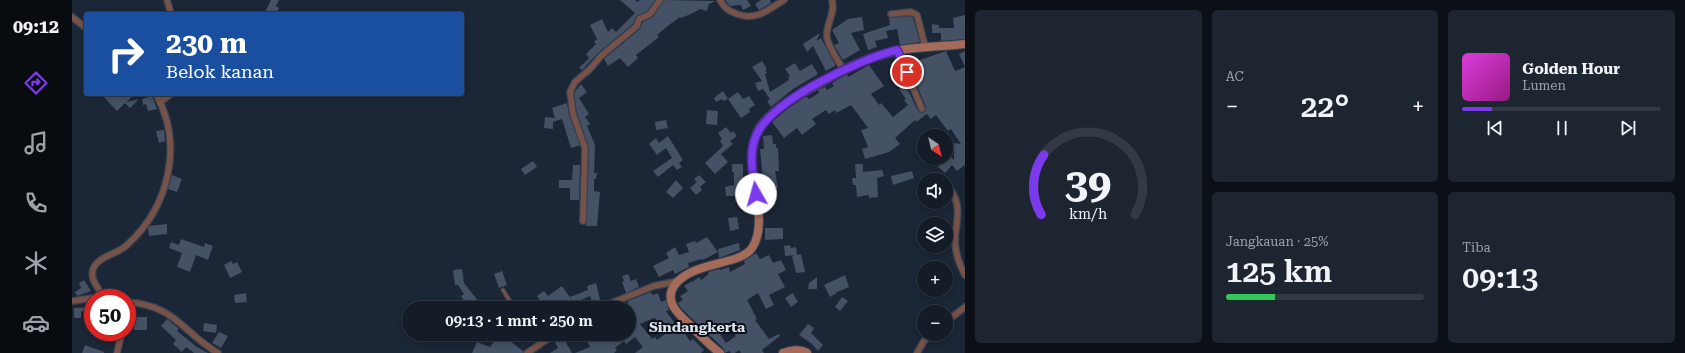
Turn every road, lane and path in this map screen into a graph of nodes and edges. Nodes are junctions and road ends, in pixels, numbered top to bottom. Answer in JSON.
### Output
{"nodes":[{"id":1,"x":168,"y":0,"type":"edge"},
{"id":2,"x":660,"y":0,"type":"edge"},
{"id":3,"x":720,"y":0,"type":"edge"},
{"id":4,"x":784,"y":0,"type":"edge"},
{"id":5,"x":832,"y":0,"type":"edge"},
{"id":6,"x":171,"y":12,"type":"edge"},
{"id":7,"x":891,"y":14,"type":"dead end"},
{"id":8,"x":72,"y":17,"type":"edge"},
{"id":9,"x":84,"y":26,"type":"edge"},
{"id":10,"x":965,"y":44,"type":"edge"},
{"id":11,"x":924,"y":46,"type":"junction"},
{"id":12,"x":897,"y":50,"type":"junction"},
{"id":13,"x":843,"y":69,"type":"junction"},
{"id":14,"x":157,"y":96,"type":"edge"},
{"id":15,"x":168,"y":96,"type":"edge"},
{"id":16,"x":160,"y":102,"type":"junction"},
{"id":17,"x":922,"y":109,"type":"dead end"},
{"id":18,"x":953,"y":195,"type":"edge"},
{"id":19,"x":583,"y":221,"type":"dead end"},
{"id":20,"x":965,"y":275,"type":"edge"},
{"id":21,"x":678,"y":281,"type":"junction"},
{"id":22,"x":97,"y":289,"type":"edge"},
{"id":23,"x":503,"y":290,"type":"dead end"},
{"id":24,"x":84,"y":299,"type":"edge"},
{"id":25,"x":72,"y":301,"type":"edge"},
{"id":26,"x":510,"y":301,"type":"edge"},
{"id":27,"x":616,"y":301,"type":"edge"},
{"id":28,"x":136,"y":303,"type":"edge"},
{"id":29,"x":965,"y":307,"type":"edge"},
{"id":30,"x":953,"y":316,"type":"edge"},
{"id":31,"x":120,"y":341,"type":"edge"},
{"id":32,"x":545,"y":341,"type":"edge"},
{"id":33,"x":924,"y":341,"type":"edge"},
{"id":34,"x":542,"y":343,"type":"joint"},
{"id":35,"x":117,"y":353,"type":"edge"},
{"id":36,"x":218,"y":353,"type":"edge"},
{"id":37,"x":527,"y":353,"type":"edge"},
{"id":38,"x":720,"y":353,"type":"edge"},
{"id":39,"x":783,"y":353,"type":"edge"},
{"id":40,"x":807,"y":353,"type":"edge"},
{"id":41,"x":917,"y":353,"type":"edge"}],
"edges":[{"from":1,"to":6,"type":"street"},
{"from":2,"to":19,"type":"street"},
{"from":3,"to":4,"type":"street"},
{"from":5,"to":13,"type":"street"},
{"from":7,"to":11,"type":"street"},
{"from":8,"to":9,"type":"street"},
{"from":10,"to":11,"type":"main road"},
{"from":11,"to":12,"type":"main road"},
{"from":12,"to":13,"type":"main road"},
{"from":12,"to":17,"type":"street"},
{"from":13,"to":21,"type":"main road"},
{"from":14,"to":16,"type":"street"},
{"from":15,"to":16,"type":"street"},
{"from":16,"to":22,"type":"street"},
{"from":18,"to":20,"type":"street"},
{"from":21,"to":27,"type":"street"},
{"from":21,"to":38,"type":"main road"},
{"from":23,"to":26,"type":"lane"},
{"from":24,"to":25,"type":"street"},
{"from":28,"to":36,"type":"street"},
{"from":29,"to":30,"type":"street"},
{"from":31,"to":35,"type":"street"},
{"from":32,"to":34,"type":"street"},
{"from":33,"to":41,"type":"street"},
{"from":34,"to":37,"type":"street"},
{"from":39,"to":40,"type":"main road"}]}
